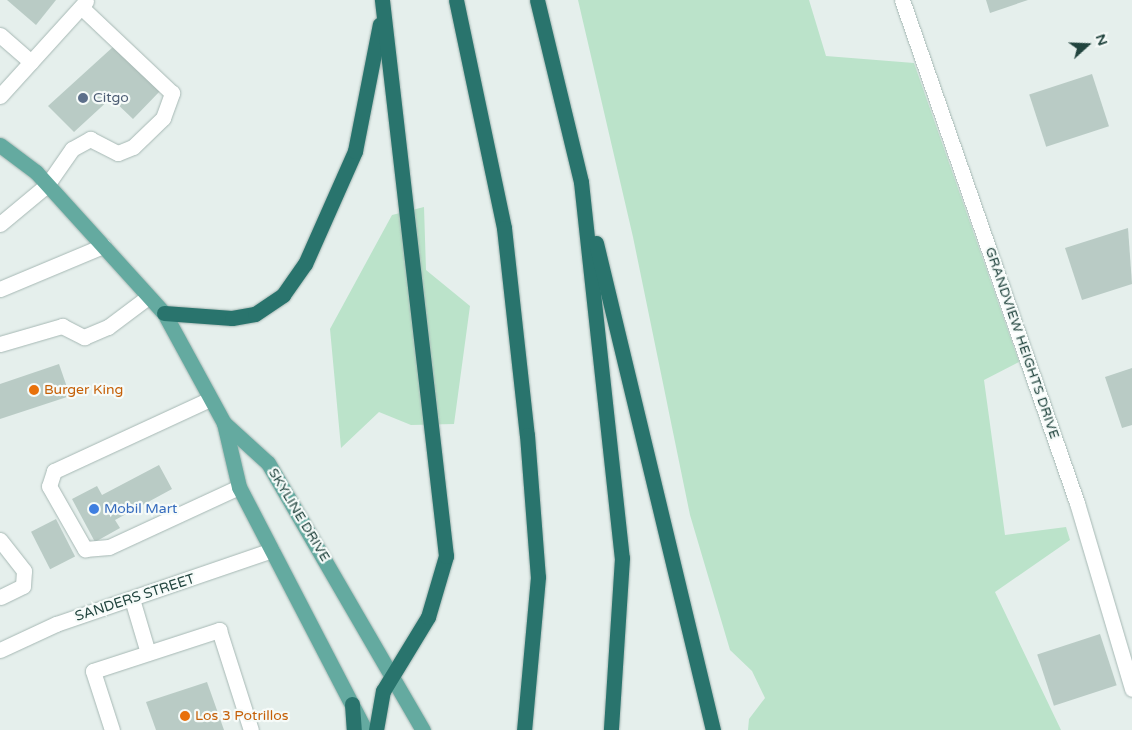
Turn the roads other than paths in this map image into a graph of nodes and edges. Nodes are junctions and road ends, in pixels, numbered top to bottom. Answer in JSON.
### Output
{"nodes":[{"id":1,"x":456,"y":0,"type":"edge"},
{"id":2,"x":537,"y":0,"type":"edge"},
{"id":3,"x":902,"y":0,"type":"edge"},
{"id":4,"x":382,"y":2,"type":"edge"},
{"id":5,"x":84,"y":4,"type":"edge"},
{"id":6,"x":0,"y":35,"type":"edge"},
{"id":7,"x":31,"y":62,"type":"junction"},
{"id":8,"x":0,"y":96,"type":"edge"},
{"id":9,"x":0,"y":145,"type":"edge"},
{"id":10,"x":581,"y":182,"type":"junction"},
{"id":11,"x":47,"y":185,"type":"junction"},
{"id":12,"x":0,"y":224,"type":"edge"},
{"id":13,"x":103,"y":246,"type":"junction"},
{"id":14,"x":0,"y":289,"type":"edge"},
{"id":15,"x":148,"y":296,"type":"junction"},
{"id":16,"x":164,"y":313,"type":"junction"},
{"id":17,"x":0,"y":344,"type":"edge"},
{"id":18,"x":210,"y":398,"type":"junction"},
{"id":19,"x":224,"y":424,"type":"junction"},
{"id":20,"x":239,"y":487,"type":"junction"},
{"id":21,"x":0,"y":540,"type":"edge"},
{"id":22,"x":272,"y":550,"type":"junction"},
{"id":23,"x":0,"y":597,"type":"edge"},
{"id":24,"x":132,"y":599,"type":"junction"},
{"id":25,"x":1,"y":647,"type":"edge"},
{"id":26,"x":148,"y":653,"type":"junction"},
{"id":27,"x":394,"y":674,"type":"junction"},
{"id":28,"x":1132,"y":689,"type":"edge"},
{"id":29,"x":352,"y":704,"type":"junction"},
{"id":30,"x":112,"y":730,"type":"edge"},
{"id":31,"x":251,"y":730,"type":"edge"},
{"id":32,"x":354,"y":730,"type":"edge"},
{"id":33,"x":365,"y":730,"type":"edge"},
{"id":34,"x":376,"y":730,"type":"edge"},
{"id":35,"x":423,"y":730,"type":"edge"},
{"id":36,"x":524,"y":730,"type":"edge"},
{"id":37,"x":611,"y":730,"type":"edge"},
{"id":38,"x":713,"y":730,"type":"edge"}],
"edges":[{"from":1,"to":36,"type":"highway"},
{"from":2,"to":10,"type":"highway"},
{"from":3,"to":28,"type":"street","name":"GRANDVIEW HEIGHTS DRIVE"},
{"from":4,"to":16,"type":"highway"},
{"from":4,"to":27,"type":"highway"},
{"from":5,"to":7,"type":"street"},
{"from":5,"to":11,"type":"street"},
{"from":6,"to":7,"type":"street"},
{"from":7,"to":8,"type":"street"},
{"from":9,"to":11,"type":"main road"},
{"from":10,"to":37,"type":"highway"},
{"from":10,"to":38,"type":"highway"},
{"from":11,"to":12,"type":"street"},
{"from":11,"to":13,"type":"main road"},
{"from":13,"to":14,"type":"street"},
{"from":13,"to":15,"type":"main road"},
{"from":15,"to":16,"type":"main road"},
{"from":15,"to":17,"type":"street"},
{"from":16,"to":18,"type":"main road"},
{"from":18,"to":19,"type":"main road"},
{"from":18,"to":20,"type":"street"},
{"from":19,"to":20,"type":"main road"},
{"from":19,"to":27,"type":"main road","name":"SKYLINE DRIVE"},
{"from":20,"to":22,"type":"main road"},
{"from":21,"to":23,"type":"street"},
{"from":22,"to":24,"type":"street","name":"SANDERS STREET"},
{"from":22,"to":29,"type":"main road"},
{"from":24,"to":25,"type":"street","name":"SANDERS STREET"},
{"from":24,"to":26,"type":"street"},
{"from":26,"to":30,"type":"street"},
{"from":26,"to":31,"type":"street"},
{"from":27,"to":34,"type":"highway"},
{"from":27,"to":35,"type":"main road","name":"SKYLINE DRIVE"},
{"from":29,"to":32,"type":"highway"},
{"from":29,"to":33,"type":"main road"}]}
